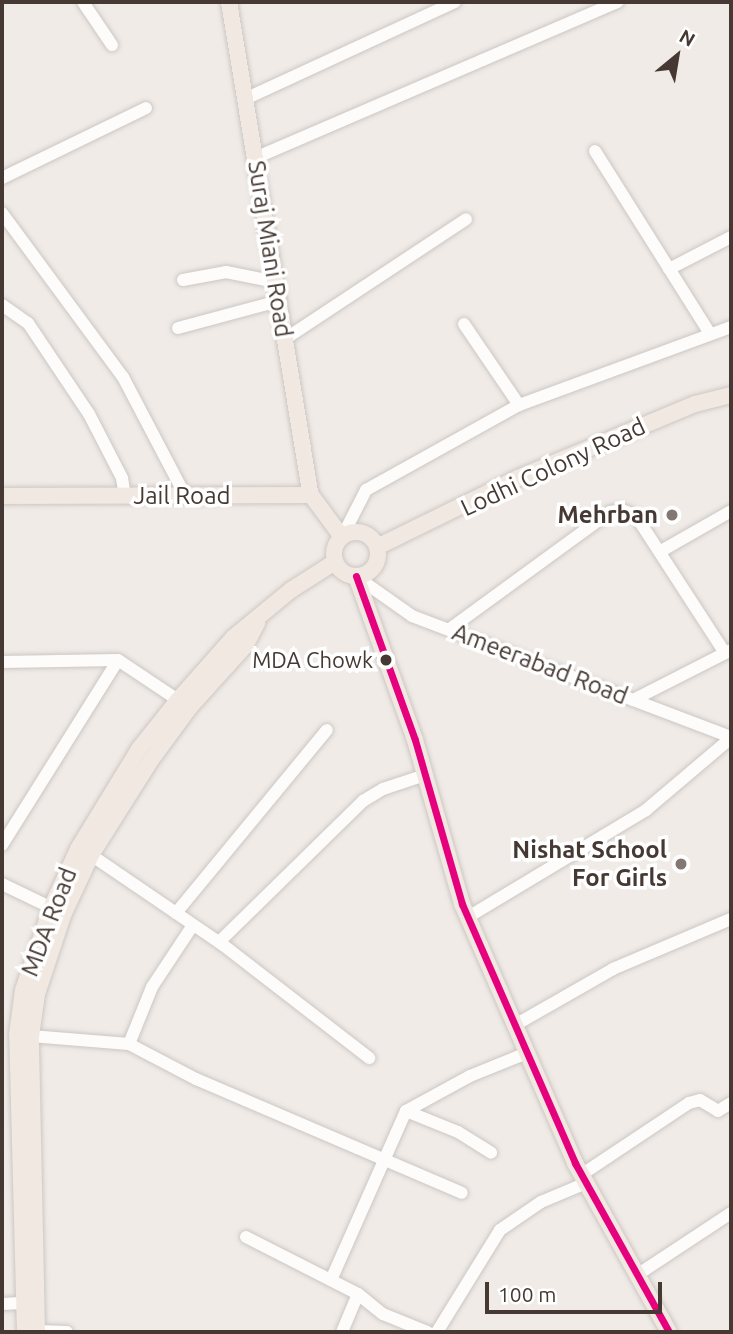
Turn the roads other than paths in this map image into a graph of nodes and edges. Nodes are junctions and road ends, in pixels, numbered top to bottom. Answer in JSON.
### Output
{"nodes":[{"id":1,"x":83,"y":2,"type":"edge"},
{"id":2,"x":229,"y":2,"type":"edge"},
{"id":3,"x":455,"y":2,"type":"edge"},
{"id":4,"x":618,"y":2,"type":"edge"},
{"id":5,"x":112,"y":44,"type":"dead end"},
{"id":6,"x":246,"y":99,"type":"junction"},
{"id":7,"x":146,"y":108,"type":"dead end"},
{"id":8,"x":595,"y":150,"type":"dead end"},
{"id":9,"x":255,"y":158,"type":"junction"},
{"id":10,"x":2,"y":178,"type":"edge"},
{"id":11,"x":2,"y":213,"type":"edge"},
{"id":12,"x":466,"y":219,"type":"dead end"},
{"id":13,"x":731,"y":237,"type":"edge"},
{"id":14,"x":669,"y":269,"type":"junction"},
{"id":15,"x":183,"y":280,"type":"dead end"},
{"id":16,"x":276,"y":282,"type":"junction"},
{"id":17,"x":279,"y":301,"type":"junction"},
{"id":18,"x":2,"y":305,"type":"edge"},
{"id":19,"x":464,"y":324,"type":"dead end"},
{"id":20,"x":731,"y":327,"type":"edge"},
{"id":21,"x":178,"y":328,"type":"dead end"},
{"id":22,"x":709,"y":332,"type":"junction"},
{"id":23,"x":285,"y":339,"type":"junction"},
{"id":24,"x":731,"y":395,"type":"edge"},
{"id":25,"x":519,"y":405,"type":"junction"},
{"id":26,"x":185,"y":495,"type":"junction"},
{"id":27,"x":311,"y":495,"type":"junction"},
{"id":28,"x":2,"y":496,"type":"edge"},
{"id":29,"x":125,"y":496,"type":"junction"},
{"id":30,"x":731,"y":511,"type":"edge"},
{"id":31,"x":342,"y":537,"type":"junction"},
{"id":32,"x":377,"y":547,"type":"junction"},
{"id":33,"x":661,"y":551,"type":"junction"},
{"id":34,"x":335,"y":562,"type":"junction"},
{"id":35,"x":356,"y":576,"type":"junction"},
{"id":36,"x":260,"y":618,"type":"junction"},
{"id":37,"x":451,"y":628,"type":"junction"},
{"id":38,"x":728,"y":651,"type":"edge"},
{"id":39,"x":118,"y":660,"type":"junction"},
{"id":40,"x":2,"y":662,"type":"edge"},
{"id":41,"x":178,"y":700,"type":"junction"},
{"id":42,"x":633,"y":700,"type":"junction"},
{"id":43,"x":327,"y":730,"type":"dead end"},
{"id":44,"x":731,"y":738,"type":"edge"},
{"id":45,"x":425,"y":775,"type":"junction"},
{"id":46,"x":2,"y":845,"type":"edge"},
{"id":47,"x":91,"y":855,"type":"junction"},
{"id":48,"x":2,"y":884,"type":"edge"},
{"id":49,"x":58,"y":911,"type":"junction"},
{"id":50,"x":176,"y":914,"type":"junction"},
{"id":51,"x":468,"y":917,"type":"junction"},
{"id":52,"x":731,"y":919,"type":"edge"},
{"id":53,"x":193,"y":925,"type":"junction"},
{"id":54,"x":219,"y":942,"type":"junction"},
{"id":55,"x":515,"y":1025,"type":"junction"},
{"id":56,"x":31,"y":1036,"type":"junction"},
{"id":57,"x":129,"y":1044,"type":"junction"},
{"id":58,"x":527,"y":1053,"type":"junction"},
{"id":59,"x":369,"y":1058,"type":"dead end"},
{"id":60,"x":731,"y":1103,"type":"edge"},
{"id":61,"x":405,"y":1111,"type":"junction"},
{"id":62,"x":491,"y":1153,"type":"dead end"},
{"id":63,"x":383,"y":1160,"type":"junction"},
{"id":64,"x":584,"y":1179,"type":"junction"},
{"id":65,"x":462,"y":1193,"type":"dead end"},
{"id":66,"x":25,"y":1202,"type":"junction"},
{"id":67,"x":731,"y":1213,"type":"edge"},
{"id":68,"x":246,"y":1237,"type":"dead end"},
{"id":69,"x":637,"y":1275,"type":"junction"},
{"id":70,"x":331,"y":1280,"type":"junction"},
{"id":71,"x":358,"y":1294,"type":"junction"},
{"id":72,"x":21,"y":1303,"type":"junction"},
{"id":73,"x":2,"y":1304,"type":"edge"},
{"id":74,"x":33,"y":1332,"type":"edge"},
{"id":75,"x":67,"y":1332,"type":"edge"},
{"id":76,"x":342,"y":1332,"type":"edge"},
{"id":77,"x":427,"y":1332,"type":"edge"},
{"id":78,"x":437,"y":1332,"type":"edge"},
{"id":79,"x":669,"y":1332,"type":"edge"}],
"edges":[{"from":1,"to":5,"type":"street"},
{"from":2,"to":6,"type":"main road","name":"Suraj Miani Road"},
{"from":3,"to":6,"type":"street"},
{"from":4,"to":9,"type":"street"},
{"from":6,"to":9,"type":"main road","name":"Suraj Miani Road"},
{"from":7,"to":10,"type":"street"},
{"from":8,"to":14,"type":"street"},
{"from":9,"to":16,"type":"main road","name":"Suraj Miani Road"},
{"from":11,"to":26,"type":"street"},
{"from":12,"to":23,"type":"street"},
{"from":13,"to":14,"type":"street"},
{"from":14,"to":22,"type":"street"},
{"from":15,"to":16,"type":"street"},
{"from":16,"to":17,"type":"main road","name":"Suraj Miani Road"},
{"from":17,"to":21,"type":"street"},
{"from":17,"to":23,"type":"main road","name":"Suraj Miani Road"},
{"from":18,"to":29,"type":"street"},
{"from":19,"to":25,"type":"street"},
{"from":20,"to":22,"type":"street"},
{"from":22,"to":25,"type":"street"},
{"from":23,"to":27,"type":"main road","name":"Suraj Miani Road"},
{"from":24,"to":32,"type":"main road","name":"Lodhi Colony Road"},
{"from":25,"to":31,"type":"street"},
{"from":26,"to":27,"type":"main road","name":"Jail Road"},
{"from":26,"to":29,"type":"main road","name":"Jail Road"},
{"from":27,"to":31,"type":"main road"},
{"from":28,"to":29,"type":"main road","name":"Jail Road"},
{"from":30,"to":33,"type":"street"},
{"from":31,"to":32,"type":"main road"},
{"from":31,"to":34,"type":"main road"},
{"from":32,"to":35,"type":"main road"},
{"from":33,"to":37,"type":"street"},
{"from":33,"to":38,"type":"street"},
{"from":34,"to":35,"type":"main road"},
{"from":34,"to":36,"type":"main road","name":"MDA Road"},
{"from":35,"to":37,"type":"street","name":"Ameerabad Road"},
{"from":35,"to":45,"type":"main road"},
{"from":36,"to":41,"type":"main road","name":"MDA Road"},
{"from":36,"to":47,"type":"main road","name":"MDA Road"},
{"from":37,"to":42,"type":"street","name":"Ameerabad Road"},
{"from":38,"to":42,"type":"street"},
{"from":39,"to":40,"type":"street"},
{"from":39,"to":41,"type":"street"},
{"from":39,"to":46,"type":"street"},
{"from":41,"to":49,"type":"main road","name":"MDA Road"},
{"from":42,"to":44,"type":"street","name":"Ameerabad Road"},
{"from":43,"to":50,"type":"street"},
{"from":44,"to":51,"type":"street"},
{"from":45,"to":51,"type":"main road"},
{"from":45,"to":54,"type":"street"},
{"from":47,"to":49,"type":"main road","name":"MDA Road"},
{"from":47,"to":50,"type":"street"},
{"from":48,"to":49,"type":"street"},
{"from":49,"to":56,"type":"main road","name":"MDA Road"},
{"from":49,"to":66,"type":"main road","name":"MDA Road"},
{"from":50,"to":53,"type":"street"},
{"from":51,"to":55,"type":"main road"},
{"from":52,"to":55,"type":"street"},
{"from":53,"to":54,"type":"street"},
{"from":53,"to":57,"type":"street"},
{"from":54,"to":59,"type":"street"},
{"from":55,"to":58,"type":"main road"},
{"from":56,"to":57,"type":"street"},
{"from":56,"to":66,"type":"main road","name":"MDA Road"},
{"from":57,"to":63,"type":"street"},
{"from":58,"to":61,"type":"street"},
{"from":58,"to":64,"type":"main road"},
{"from":60,"to":64,"type":"street"},
{"from":61,"to":62,"type":"street"},
{"from":61,"to":63,"type":"street"},
{"from":63,"to":65,"type":"street"},
{"from":63,"to":70,"type":"street"},
{"from":64,"to":69,"type":"main road"},
{"from":64,"to":78,"type":"street"},
{"from":66,"to":72,"type":"main road","name":"MDA Road"},
{"from":66,"to":74,"type":"main road","name":"MDA Road"},
{"from":67,"to":69,"type":"street"},
{"from":68,"to":70,"type":"street"},
{"from":69,"to":79,"type":"main road"},
{"from":70,"to":71,"type":"street"},
{"from":71,"to":76,"type":"street"},
{"from":71,"to":77,"type":"street"},
{"from":72,"to":73,"type":"street"},
{"from":72,"to":74,"type":"main road","name":"MDA Road"},
{"from":74,"to":75,"type":"street"}]}
